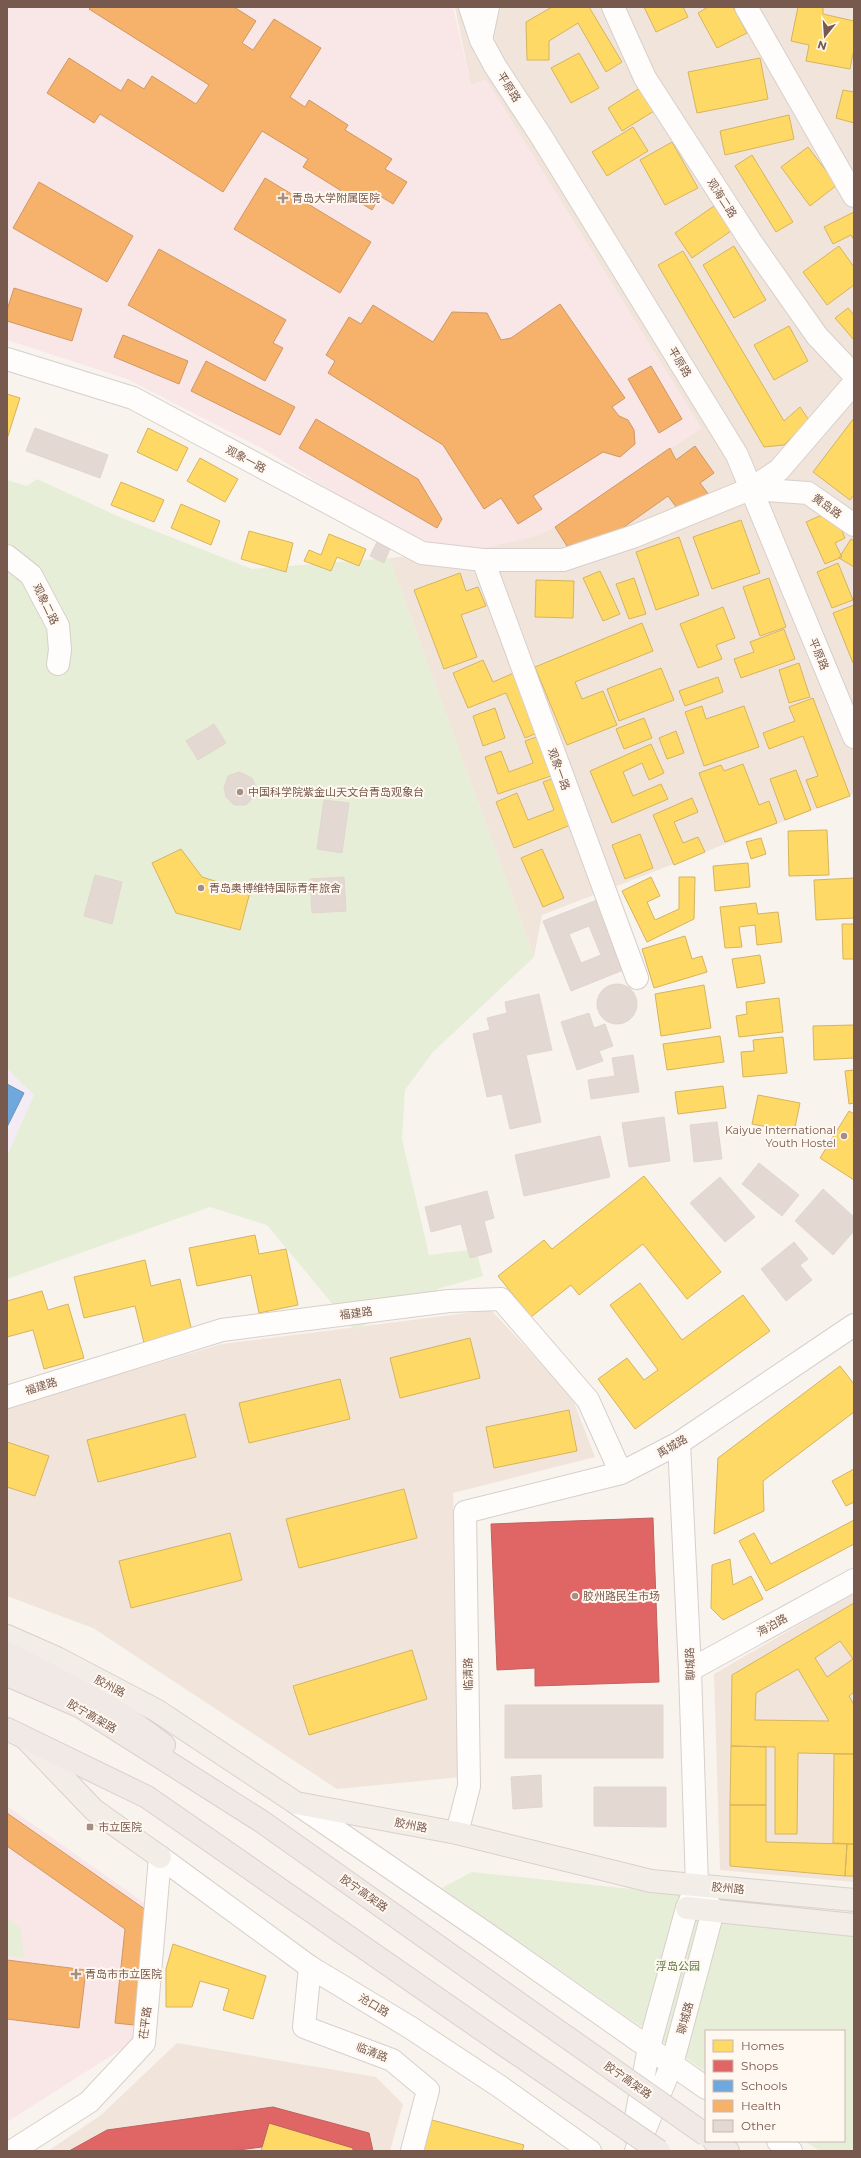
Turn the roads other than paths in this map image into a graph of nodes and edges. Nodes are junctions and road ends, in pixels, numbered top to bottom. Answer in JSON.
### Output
{"nodes":[{"id":1,"x":470,"y":7,"type":"edge"},
{"id":2,"x":488,"y":7,"type":"edge"},
{"id":3,"x":612,"y":7,"type":"edge"},
{"id":4,"x":746,"y":7,"type":"edge"},
{"id":5,"x":480,"y":40,"type":"junction"},
{"id":6,"x":854,"y":196,"type":"edge"},
{"id":7,"x":7,"y":359,"type":"edge"},
{"id":8,"x":854,"y":375,"type":"edge"},
{"id":9,"x":854,"y":383,"type":"edge"},
{"id":10,"x":750,"y":489,"type":"junction"},
{"id":11,"x":854,"y":525,"type":"edge"},
{"id":12,"x":7,"y":556,"type":"edge"},
{"id":13,"x":483,"y":560,"type":"junction"},
{"id":14,"x":58,"y":664,"type":"dead end"},
{"id":15,"x":854,"y":737,"type":"edge"},
{"id":16,"x":637,"y":978,"type":"dead end"},
{"id":17,"x":854,"y":1325,"type":"edge"},
{"id":18,"x":7,"y":1397,"type":"edge"},
{"id":19,"x":679,"y":1443,"type":"junction"},
{"id":20,"x":621,"y":1473,"type":"junction"},
{"id":21,"x":465,"y":1512,"type":"joint"},
{"id":22,"x":854,"y":1580,"type":"edge"},
{"id":23,"x":7,"y":1636,"type":"edge"},
{"id":24,"x":7,"y":1653,"type":"edge"},
{"id":25,"x":690,"y":1670,"type":"junction"},
{"id":26,"x":7,"y":1675,"type":"edge"},
{"id":27,"x":16,"y":1734,"type":"edge"},
{"id":28,"x":296,"y":1803,"type":"junction"},
{"id":29,"x":261,"y":1821,"type":"junction"},
{"id":30,"x":457,"y":1833,"type":"junction"},
{"id":31,"x":160,"y":1857,"type":"junction"},
{"id":32,"x":697,"y":1885,"type":"junction"},
{"id":33,"x":854,"y":1900,"type":"edge"},
{"id":34,"x":687,"y":1908,"type":"junction"},
{"id":35,"x":713,"y":1912,"type":"junction"},
{"id":36,"x":854,"y":1925,"type":"edge"},
{"id":37,"x":310,"y":1967,"type":"junction"},
{"id":38,"x":649,"y":2047,"type":"junction"},
{"id":39,"x":672,"y":2064,"type":"junction"},
{"id":40,"x":705,"y":2087,"type":"edge"},
{"id":41,"x":705,"y":2134,"type":"edge"},
{"id":42,"x":715,"y":2142,"type":"edge"},
{"id":43,"x":779,"y":2142,"type":"edge"},
{"id":44,"x":12,"y":2151,"type":"edge"},
{"id":45,"x":412,"y":2151,"type":"edge"},
{"id":46,"x":590,"y":2151,"type":"edge"},
{"id":47,"x":630,"y":2151,"type":"edge"},
{"id":48,"x":636,"y":2151,"type":"edge"},
{"id":49,"x":659,"y":2151,"type":"edge"},
{"id":50,"x":728,"y":2151,"type":"edge"},
{"id":51,"x":791,"y":2151,"type":"edge"}],
"edges":[{"from":1,"to":5,"type":"street","name":"平原路"},
{"from":2,"to":5,"type":"street"},
{"from":3,"to":8,"type":"street","name":"观海二路"},
{"from":4,"to":6,"type":"street"},
{"from":5,"to":10,"type":"street","name":"平原路"},
{"from":7,"to":13,"type":"street","name":"观象一路"},
{"from":9,"to":10,"type":"street"},
{"from":10,"to":11,"type":"street","name":"黄岛路"},
{"from":10,"to":13,"type":"street","name":"观象一路"},
{"from":10,"to":15,"type":"street","name":"平原路"},
{"from":12,"to":14,"type":"street","name":"观象二路"},
{"from":13,"to":16,"type":"street","name":"观象一路"},
{"from":17,"to":19,"type":"street","name":"禹城路"},
{"from":18,"to":20,"type":"street","name":"福建路"},
{"from":19,"to":20,"type":"street","name":"禹城路"},
{"from":19,"to":25,"type":"street","name":"聊城路"},
{"from":20,"to":21,"type":"street","name":"禹城路"},
{"from":21,"to":30,"type":"street","name":"临清路"},
{"from":22,"to":25,"type":"street","name":"海泊路"},
{"from":23,"to":28,"type":"main road","name":"胶州路"},
{"from":24,"to":29,"type":"highway"},
{"from":25,"to":32,"type":"street","name":"聊城路"},
{"from":26,"to":29,"type":"highway","name":"胶宁高架路"},
{"from":27,"to":31,"type":"main road"},
{"from":27,"to":49,"type":"highway","bridge":true},
{"from":28,"to":30,"type":"main road","name":"胶州路"},
{"from":28,"to":38,"type":"street"},
{"from":29,"to":41,"type":"highway","name":"胶宁高架路","bridge":true},
{"from":30,"to":32,"type":"main road","name":"胶州路"},
{"from":31,"to":37,"type":"street","name":"沧口路"},
{"from":31,"to":44,"type":"street","name":"茌平路"},
{"from":32,"to":33,"type":"main road","name":"胶州路"},
{"from":32,"to":34,"type":"street","name":"聊城路"},
{"from":32,"to":35,"type":"street","name":"聊城路"},
{"from":34,"to":35,"type":"main road"},
{"from":34,"to":38,"type":"street","name":"聊城路"},
{"from":35,"to":36,"type":"main road"},
{"from":35,"to":39,"type":"street","name":"聊城路"},
{"from":37,"to":45,"type":"street","name":"临清路"},
{"from":37,"to":46,"type":"street","name":"沧口路"},
{"from":38,"to":39,"type":"street"},
{"from":38,"to":47,"type":"street","name":"聊城路"},
{"from":39,"to":40,"type":"street"},
{"from":39,"to":48,"type":"street","name":"聊城路"},
{"from":42,"to":50,"type":"highway"},
{"from":43,"to":51,"type":"street"}]}
